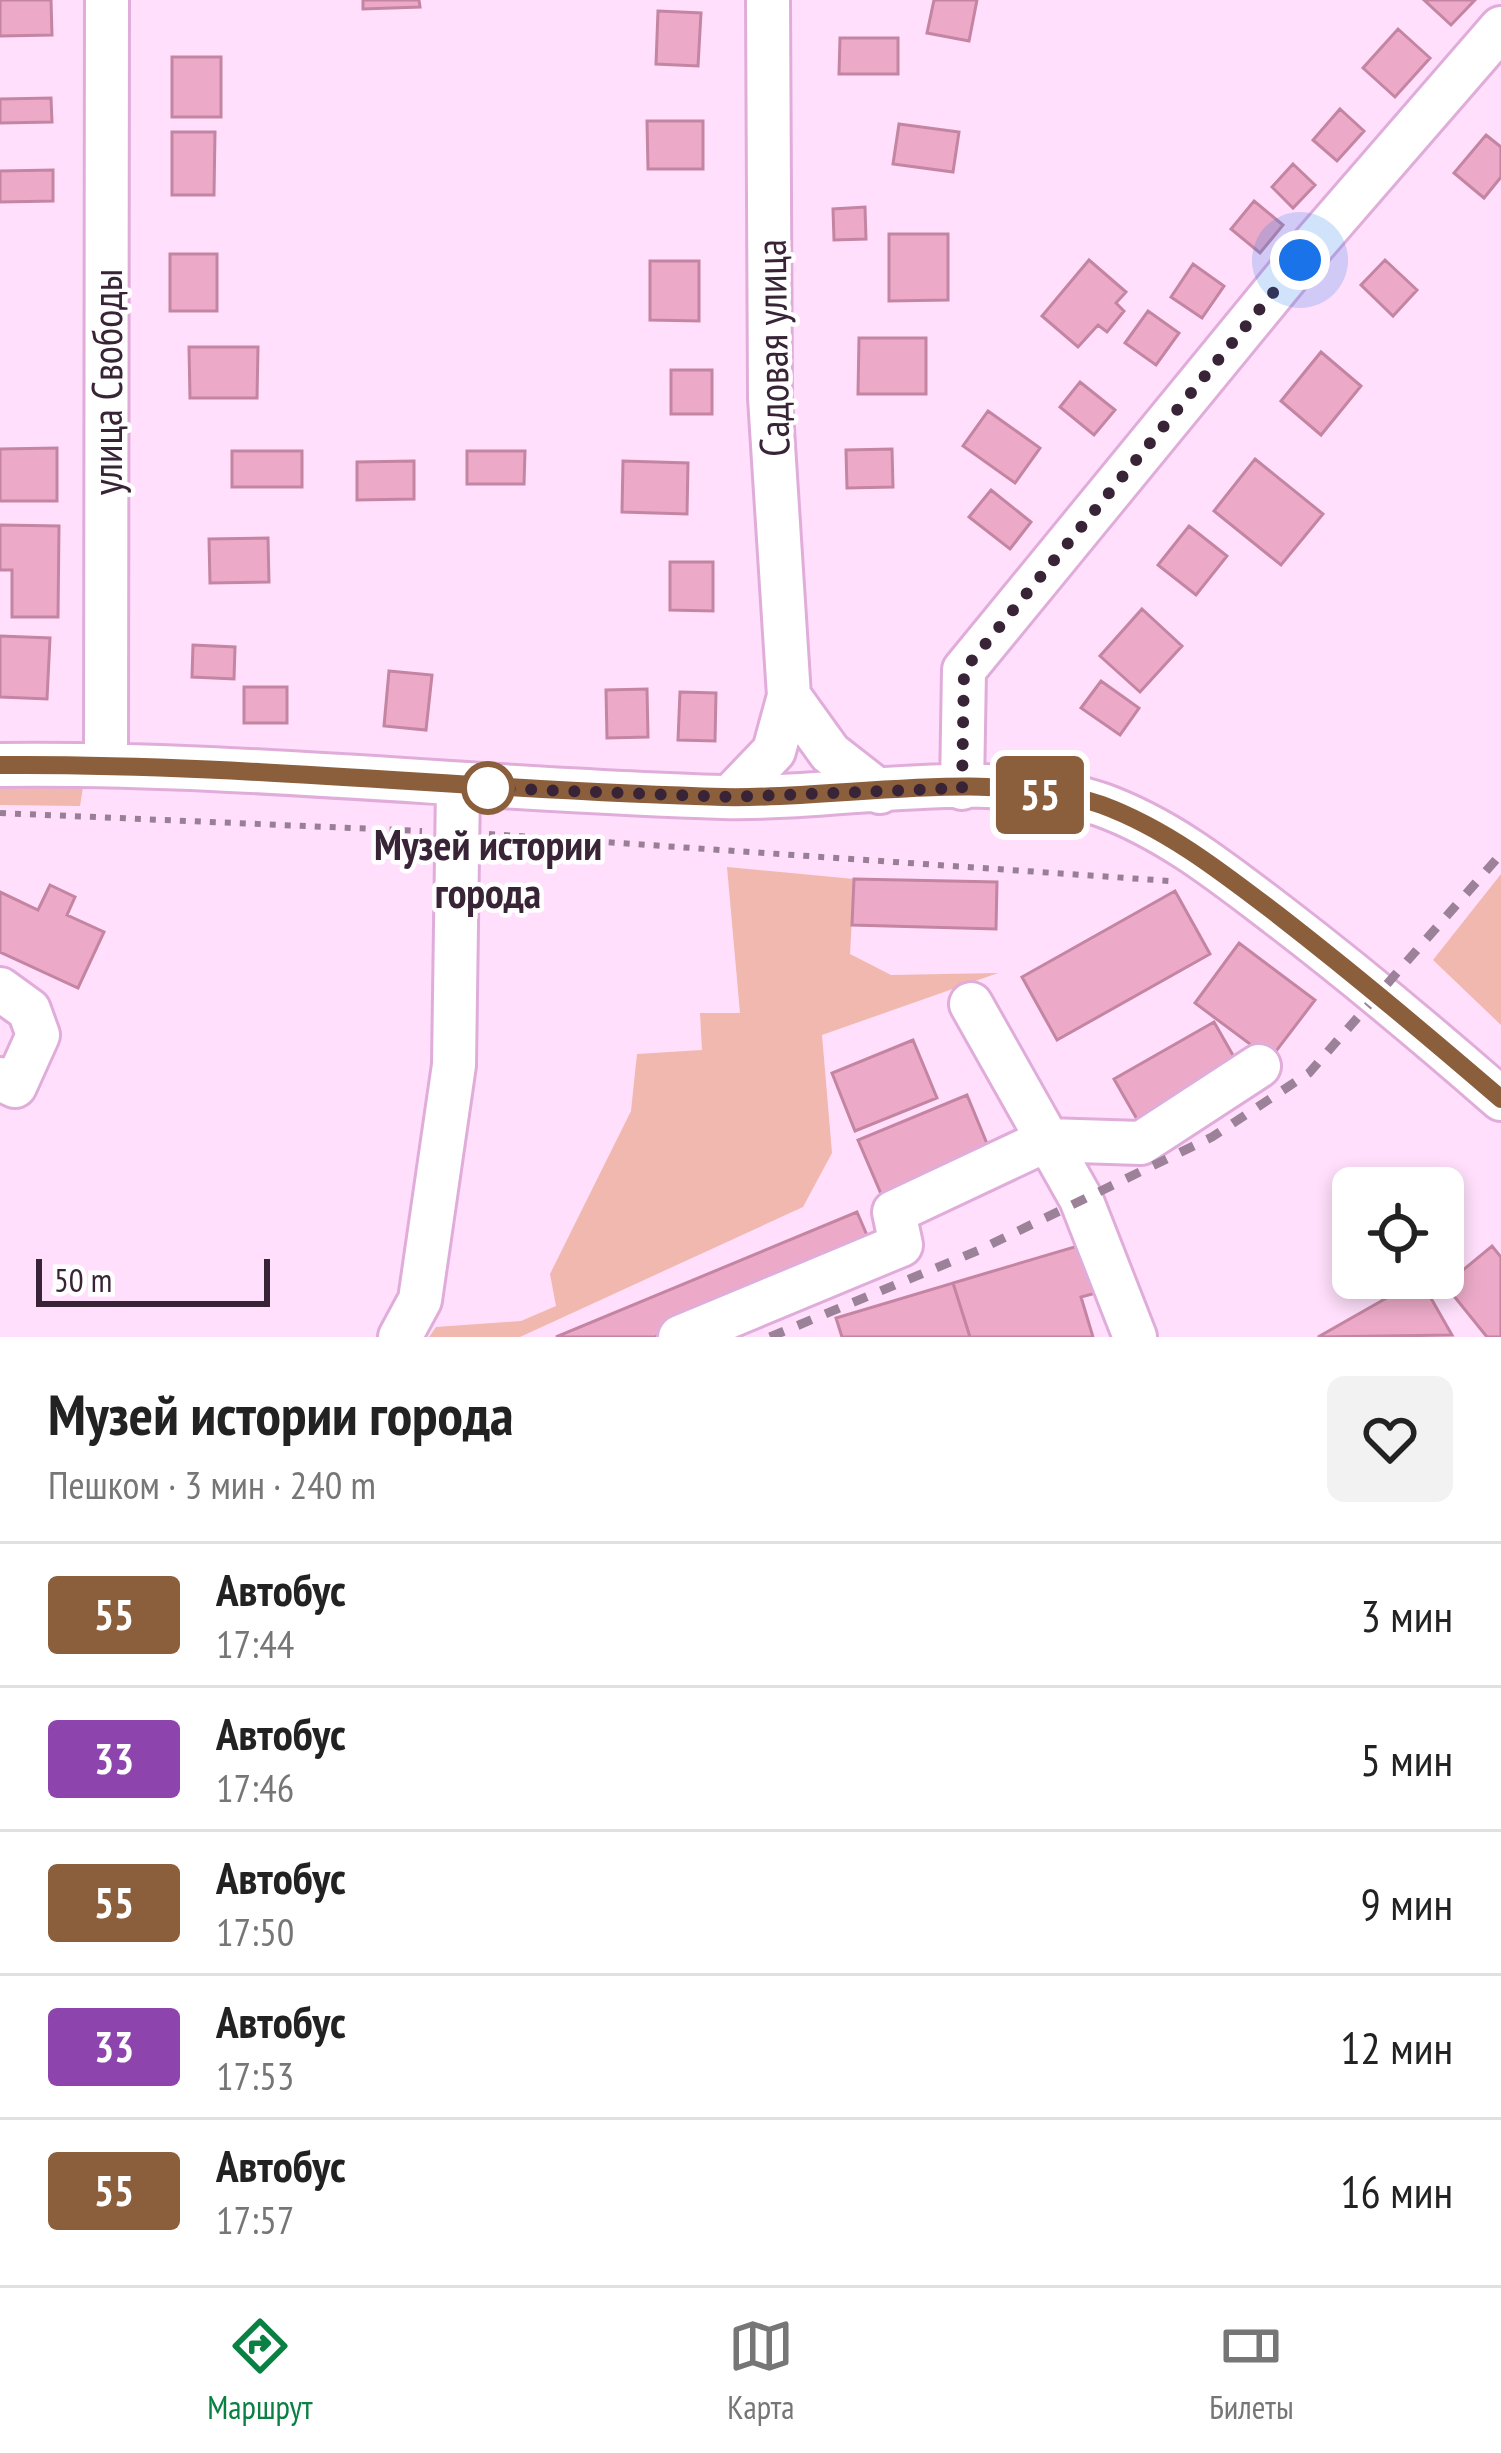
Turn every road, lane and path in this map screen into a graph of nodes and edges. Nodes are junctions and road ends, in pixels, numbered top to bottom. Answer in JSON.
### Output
{"nodes":[{"id":1,"x":107,"y":0,"type":"edge"},
{"id":2,"x":768,"y":0,"type":"edge"},
{"id":3,"x":1501,"y":28,"type":"edge"},
{"id":4,"x":789,"y":696,"type":"junction"},
{"id":5,"x":106,"y":764,"type":"junction"},
{"id":6,"x":0,"y":765,"type":"edge"},
{"id":7,"x":458,"y":787,"type":"junction"},
{"id":8,"x":962,"y":788,"type":"junction"},
{"id":9,"x":880,"y":792,"type":"junction"},
{"id":10,"x":730,"y":797,"type":"junction"},
{"id":11,"x":0,"y":813,"type":"edge"},
{"id":12,"x":456,"y":833,"type":"junction"},
{"id":13,"x":1177,"y":881,"type":"dead end"},
{"id":14,"x":0,"y":989,"type":"edge"},
{"id":15,"x":971,"y":1004,"type":"dead end"},
{"id":16,"x":1259,"y":1066,"type":"dead end"},
{"id":17,"x":0,"y":1079,"type":"edge"},
{"id":18,"x":1501,"y":1099,"type":"edge"},
{"id":19,"x":1048,"y":1140,"type":"junction"},
{"id":20,"x":400,"y":1337,"type":"edge"},
{"id":21,"x":680,"y":1337,"type":"edge"},
{"id":22,"x":1135,"y":1337,"type":"edge"}],
"edges":[{"from":1,"to":5,"type":"street","name":"улица Свободы"},
{"from":2,"to":4,"type":"street","name":"Садовая улица"},
{"from":3,"to":8,"type":"street"},
{"from":4,"to":9,"type":"street"},
{"from":4,"to":10,"type":"street","name":"Садовая улица"},
{"from":5,"to":6,"type":"street"},
{"from":5,"to":7,"type":"street"},
{"from":7,"to":10,"type":"street"},
{"from":7,"to":12,"type":"street"},
{"from":8,"to":9,"type":"street"},
{"from":8,"to":18,"type":"street"},
{"from":9,"to":10,"type":"street"},
{"from":11,"to":12,"type":"path"},
{"from":12,"to":13,"type":"path"},
{"from":12,"to":20,"type":"street"},
{"from":14,"to":17,"type":"street"},
{"from":15,"to":19,"type":"street"},
{"from":16,"to":19,"type":"street"},
{"from":19,"to":21,"type":"street"},
{"from":19,"to":22,"type":"street"}]}
